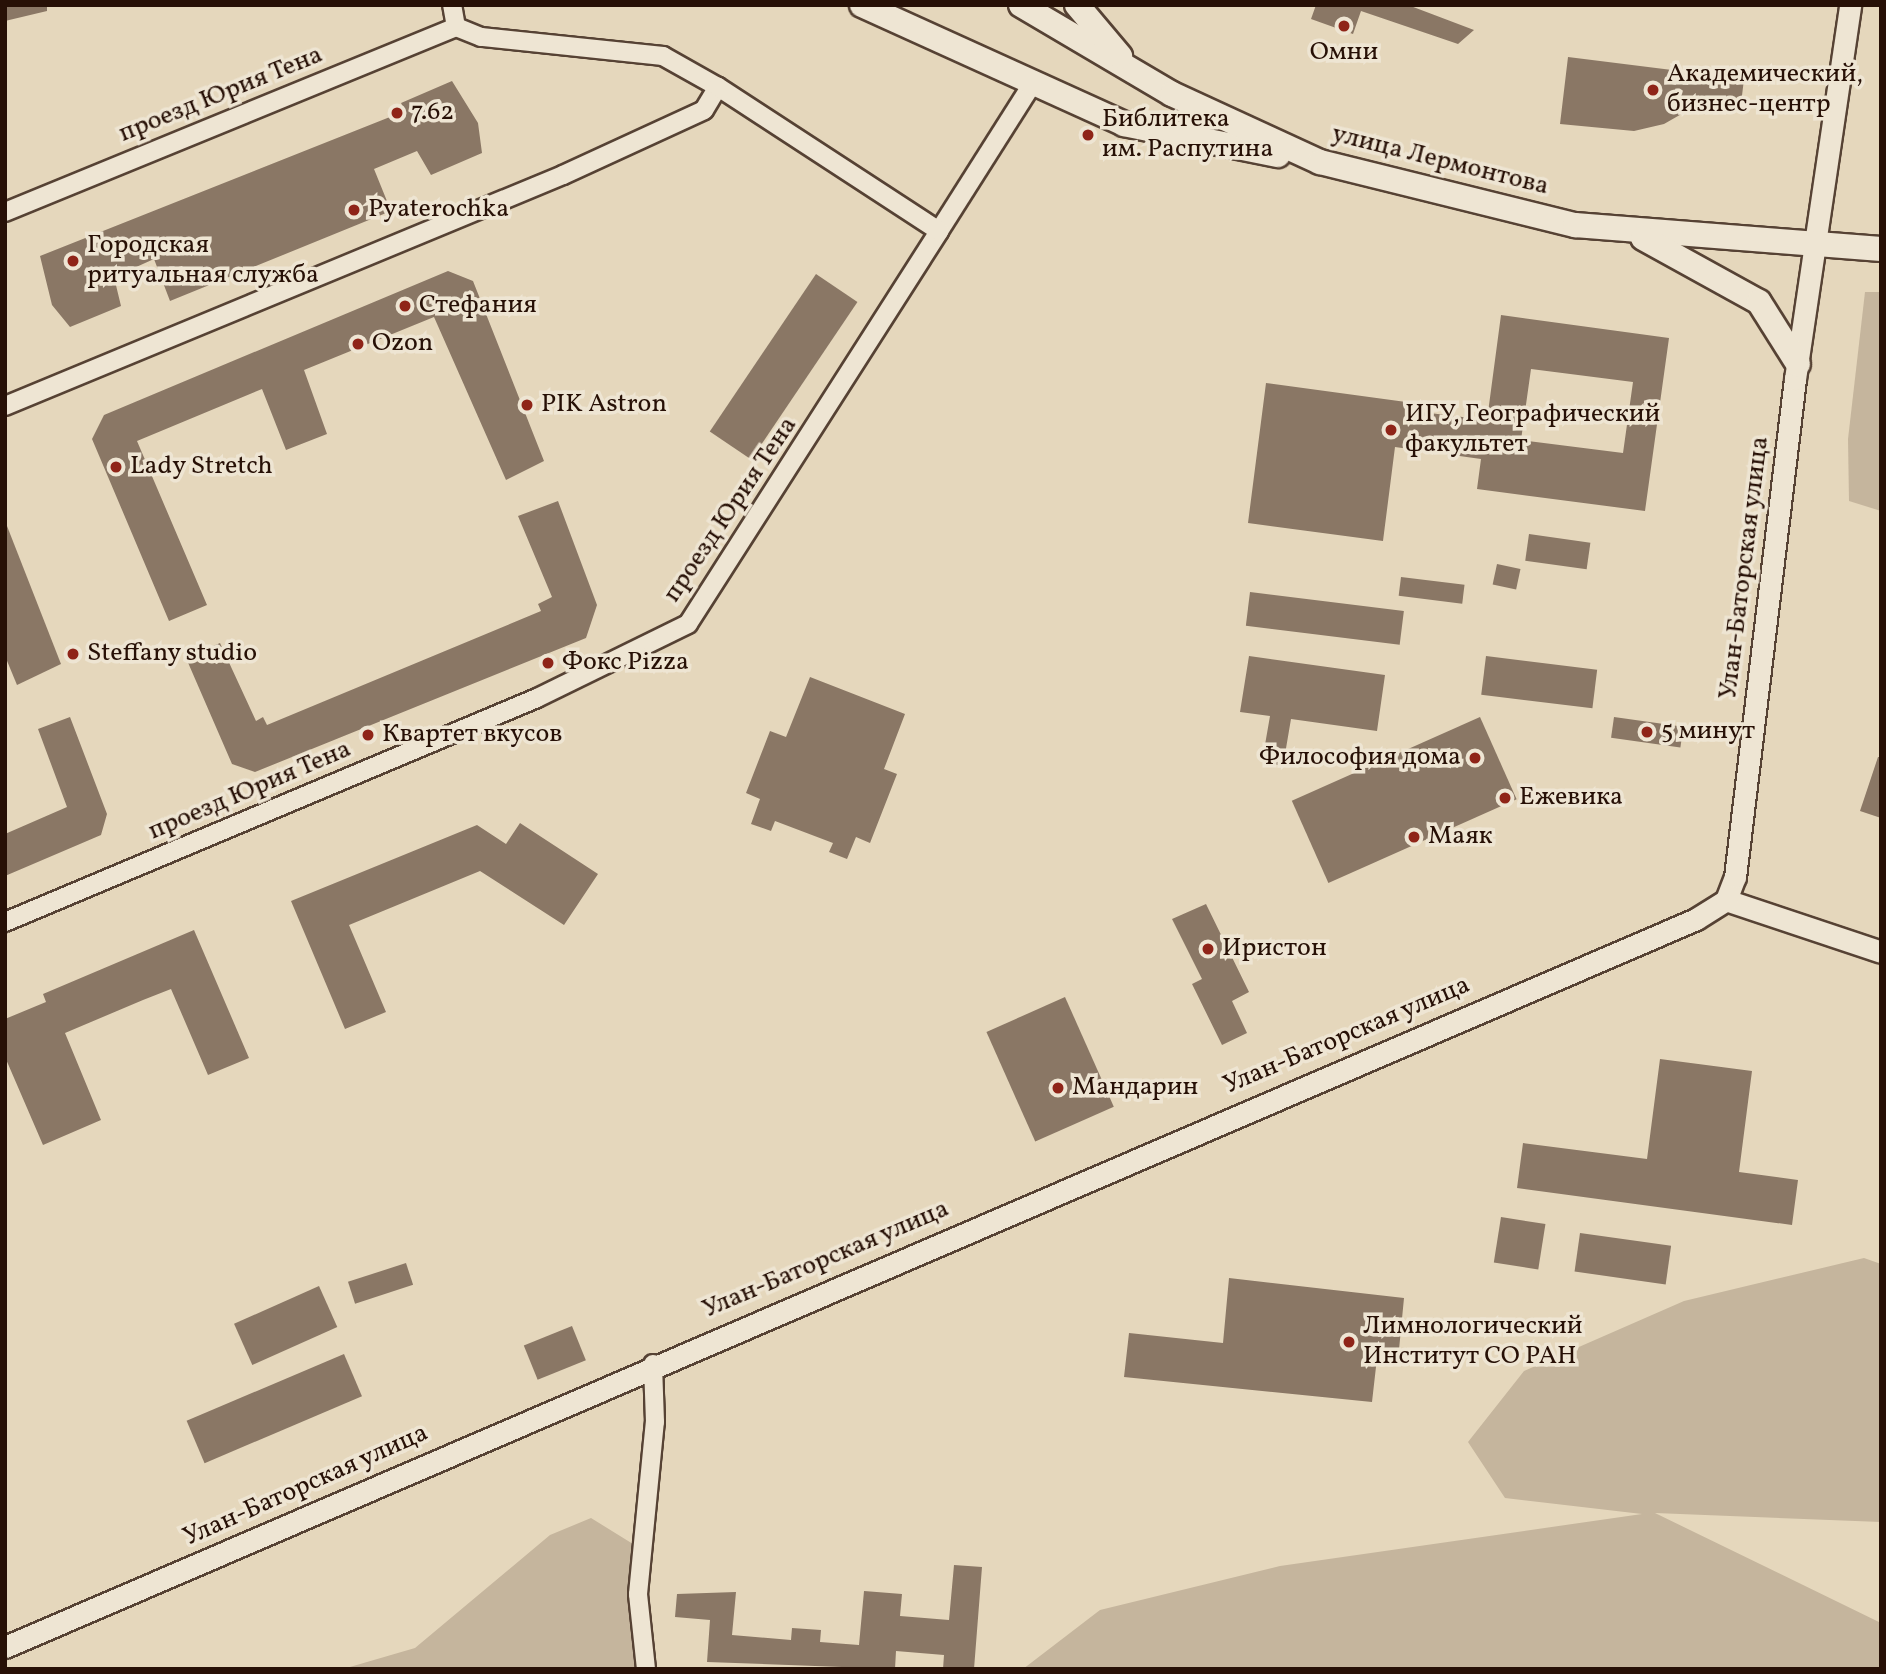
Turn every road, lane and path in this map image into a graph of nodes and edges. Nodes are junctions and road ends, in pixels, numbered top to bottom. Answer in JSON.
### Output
{"nodes":[{"id":1,"x":452,"y":5,"type":"edge"},
{"id":2,"x":862,"y":5,"type":"edge"},
{"id":3,"x":1021,"y":5,"type":"edge"},
{"id":4,"x":1077,"y":5,"type":"edge"},
{"id":5,"x":1850,"y":5,"type":"edge"},
{"id":6,"x":456,"y":27,"type":"junction"},
{"id":7,"x":1031,"y":86,"type":"junction"},
{"id":8,"x":718,"y":87,"type":"junction"},
{"id":9,"x":1172,"y":94,"type":"junction"},
{"id":10,"x":1320,"y":162,"type":"junction"},
{"id":11,"x":5,"y":212,"type":"edge"},
{"id":12,"x":939,"y":232,"type":"junction"},
{"id":13,"x":1637,"y":234,"type":"junction"},
{"id":14,"x":1815,"y":248,"type":"junction"},
{"id":15,"x":1881,"y":249,"type":"edge"},
{"id":16,"x":1798,"y":364,"type":"junction"},
{"id":17,"x":5,"y":406,"type":"edge"},
{"id":18,"x":1726,"y":900,"type":"junction"},
{"id":19,"x":5,"y":922,"type":"edge"},
{"id":20,"x":1881,"y":952,"type":"edge"},
{"id":21,"x":653,"y":1364,"type":"junction"},
{"id":22,"x":5,"y":1647,"type":"edge"},
{"id":23,"x":646,"y":1669,"type":"edge"}],
"edges":[{"from":1,"to":6,"type":"street"},
{"from":2,"to":7,"type":"main road"},
{"from":3,"to":9,"type":"main road","name":"улица Лермонтова"},
{"from":4,"to":9,"type":"main road"},
{"from":5,"to":14,"type":"street","name":"Улан-Баторская улица"},
{"from":6,"to":8,"type":"street"},
{"from":6,"to":11,"type":"street","name":"проезд Юрия Тена"},
{"from":7,"to":10,"type":"main road"},
{"from":7,"to":12,"type":"street","name":"проезд Юрия Тена"},
{"from":8,"to":12,"type":"street"},
{"from":8,"to":17,"type":"street"},
{"from":9,"to":10,"type":"main road","name":"улица Лермонтова"},
{"from":10,"to":13,"type":"main road","name":"улица Лермонтова"},
{"from":12,"to":19,"type":"street","name":"проезд Юрия Тена"},
{"from":13,"to":14,"type":"main road","name":"улица Лермонтова"},
{"from":13,"to":16,"type":"main road"},
{"from":14,"to":15,"type":"main road","name":"улица Лермонтова"},
{"from":14,"to":16,"type":"street","name":"Улан-Баторская улица"},
{"from":16,"to":18,"type":"street","name":"Улан-Баторская улица"},
{"from":18,"to":20,"type":"street"},
{"from":18,"to":21,"type":"street","name":"Улан-Баторская улица"},
{"from":21,"to":22,"type":"street","name":"Улан-Баторская улица"},
{"from":21,"to":23,"type":"street"}]}
